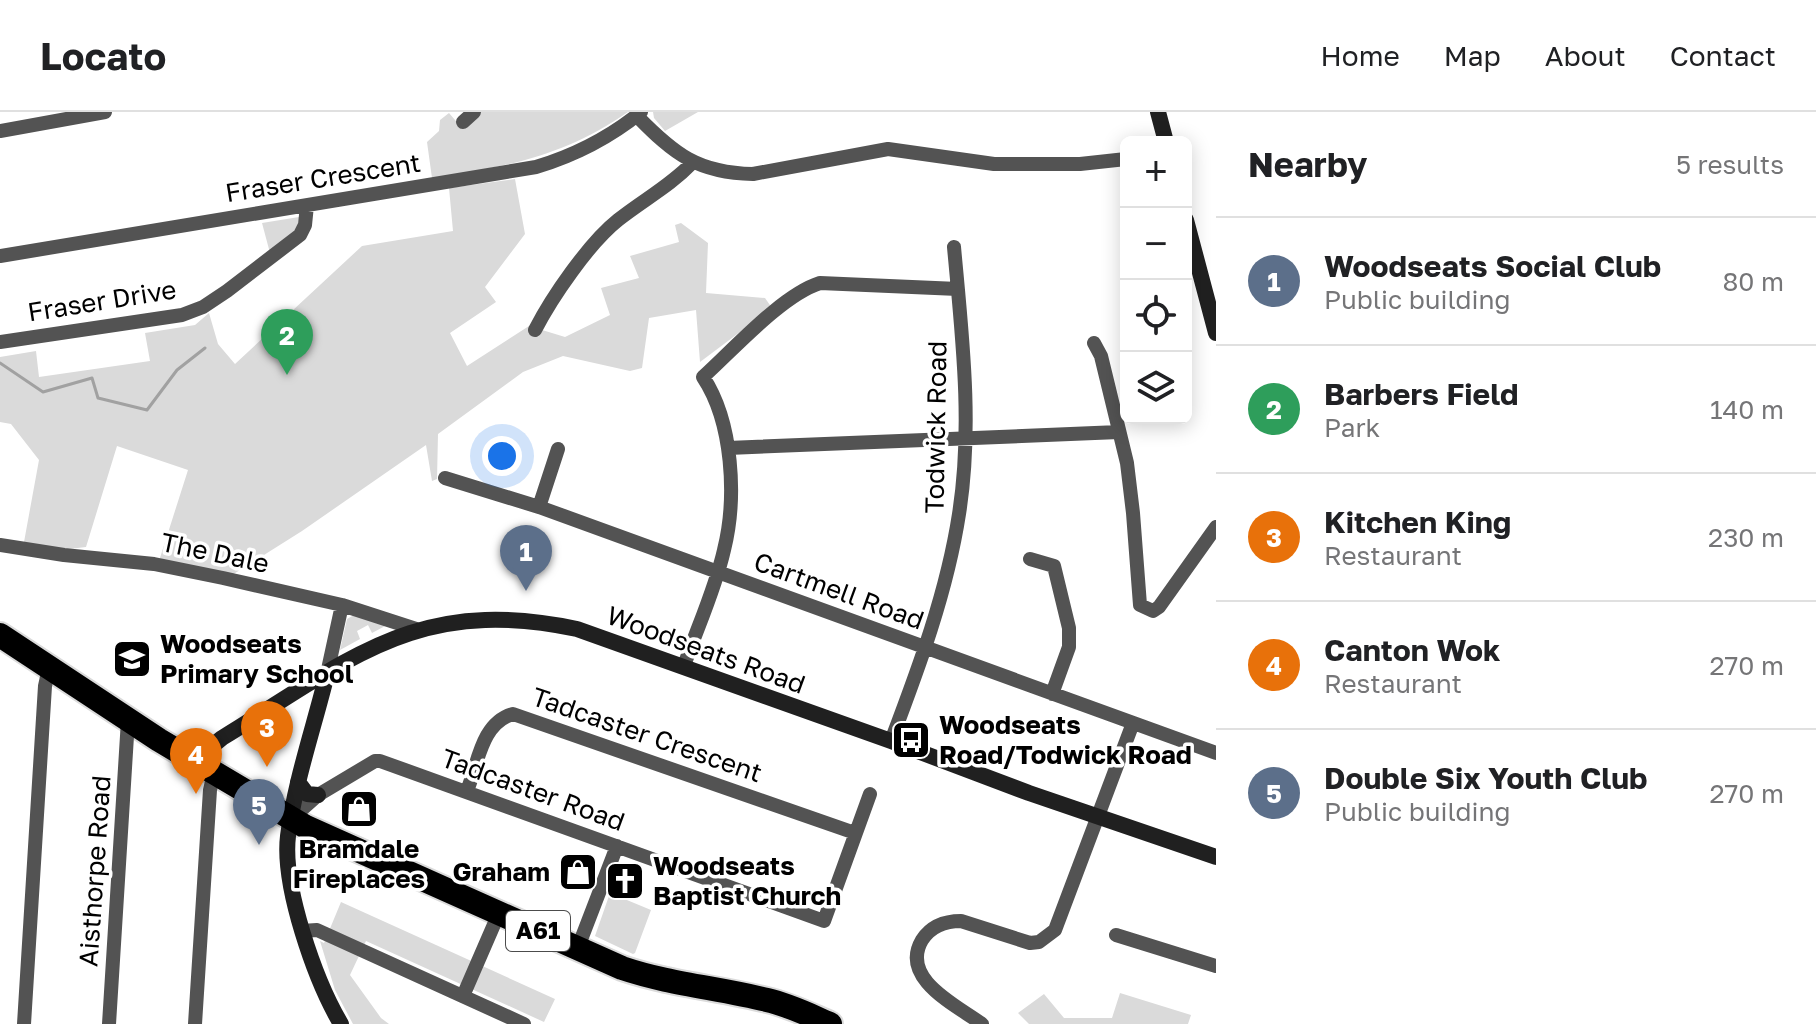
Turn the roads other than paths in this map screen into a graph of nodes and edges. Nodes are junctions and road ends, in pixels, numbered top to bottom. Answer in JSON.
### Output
{"nodes":[{"id":1,"x":105,"y":112,"type":"edge"},
{"id":2,"x":1158,"y":112,"type":"edge"},
{"id":3,"x":639,"y":114,"type":"edge"},
{"id":4,"x":0,"y":131,"type":"edge"},
{"id":5,"x":1164,"y":136,"type":"edge"},
{"id":6,"x":1120,"y":160,"type":"edge"},
{"id":7,"x":692,"y":163,"type":"junction"},
{"id":8,"x":307,"y":205,"type":"junction"},
{"id":9,"x":1192,"y":243,"type":"edge"},
{"id":10,"x":954,"y":247,"type":"dead end"},
{"id":11,"x":0,"y":256,"type":"edge"},
{"id":12,"x":958,"y":289,"type":"junction"},
{"id":13,"x":535,"y":330,"type":"dead end"},
{"id":14,"x":1216,"y":333,"type":"edge"},
{"id":15,"x":0,"y":342,"type":"edge"},
{"id":16,"x":1094,"y":343,"type":"dead end"},
{"id":17,"x":1119,"y":432,"type":"junction"},
{"id":18,"x":964,"y":439,"type":"junction"},
{"id":19,"x":728,"y":448,"type":"junction"},
{"id":20,"x":558,"y":449,"type":"dead end"},
{"id":21,"x":445,"y":478,"type":"dead end"},
{"id":22,"x":539,"y":507,"type":"junction"},
{"id":23,"x":1216,"y":527,"type":"edge"},
{"id":24,"x":0,"y":545,"type":"edge"},
{"id":25,"x":1030,"y":559,"type":"dead end"},
{"id":26,"x":718,"y":572,"type":"junction"},
{"id":27,"x":342,"y":605,"type":"junction"},
{"id":28,"x":1084,"y":623,"type":"dead end"},
{"id":29,"x":1069,"y":628,"type":"junction"},
{"id":30,"x":416,"y":629,"type":"junction"},
{"id":31,"x":0,"y":635,"type":"edge"},
{"id":32,"x":925,"y":648,"type":"junction"},
{"id":33,"x":684,"y":666,"type":"junction"},
{"id":34,"x":49,"y":668,"type":"junction"},
{"id":35,"x":327,"y":674,"type":"junction"},
{"id":36,"x":1052,"y":694,"type":"junction"},
{"id":37,"x":128,"y":720,"type":"junction"},
{"id":38,"x":1133,"y":723,"type":"junction"},
{"id":39,"x":891,"y":741,"type":"junction"},
{"id":40,"x":1216,"y":753,"type":"edge"},
{"id":41,"x":207,"y":769,"type":"junction"},
{"id":42,"x":298,"y":782,"type":"junction"},
{"id":43,"x":467,"y":791,"type":"junction"},
{"id":44,"x":870,"y":794,"type":"dead end"},
{"id":45,"x":318,"y":795,"type":"junction"},
{"id":46,"x":1098,"y":817,"type":"junction"},
{"id":47,"x":291,"y":819,"type":"junction"},
{"id":48,"x":855,"y":833,"type":"junction"},
{"id":49,"x":321,"y":834,"type":"junction"},
{"id":50,"x":617,"y":846,"type":"junction"},
{"id":51,"x":1216,"y":857,"type":"edge"},
{"id":52,"x":288,"y":858,"type":"junction"},
{"id":53,"x":499,"y":913,"type":"junction"},
{"id":54,"x":302,"y":931,"type":"junction"},
{"id":55,"x":1116,"y":935,"type":"dead end"},
{"id":56,"x":577,"y":950,"type":"junction"},
{"id":57,"x":1216,"y":966,"type":"edge"},
{"id":58,"x":463,"y":996,"type":"junction"},
{"id":59,"x":823,"y":1022,"type":"edge"},
{"id":60,"x":24,"y":1024,"type":"edge"},
{"id":61,"x":109,"y":1024,"type":"edge"},
{"id":62,"x":195,"y":1024,"type":"edge"},
{"id":63,"x":341,"y":1024,"type":"edge"},
{"id":64,"x":524,"y":1024,"type":"edge"},
{"id":65,"x":982,"y":1024,"type":"edge"}],
"edges":[{"from":1,"to":4,"type":"street"},
{"from":2,"to":5,"type":"street"},
{"from":3,"to":7,"type":"street"},
{"from":3,"to":8,"type":"street","name":"Fraser Crescent"},
{"from":6,"to":7,"type":"street"},
{"from":7,"to":13,"type":"street"},
{"from":8,"to":11,"type":"street","name":"Fraser Crescent"},
{"from":8,"to":15,"type":"street","name":"Fraser Drive"},
{"from":9,"to":14,"type":"street"},
{"from":10,"to":12,"type":"street","name":"Todwick Road"},
{"from":12,"to":18,"type":"street","name":"Todwick Road"},
{"from":12,"to":19,"type":"street"},
{"from":16,"to":17,"type":"street"},
{"from":17,"to":18,"type":"street"},
{"from":17,"to":23,"type":"street"},
{"from":18,"to":19,"type":"street"},
{"from":18,"to":32,"type":"street","name":"Todwick Road"},
{"from":19,"to":26,"type":"street"},
{"from":20,"to":22,"type":"street"},
{"from":21,"to":22,"type":"street","name":"Cartmell Road"},
{"from":22,"to":26,"type":"street","name":"Cartmell Road"},
{"from":24,"to":27,"type":"street","name":"The Dale"},
{"from":25,"to":29,"type":"street"},
{"from":26,"to":32,"type":"street","name":"Cartmell Road"},
{"from":26,"to":33,"type":"street"},
{"from":27,"to":30,"type":"street","name":"The Dale"},
{"from":27,"to":35,"type":"street"},
{"from":28,"to":29,"type":"street"},
{"from":29,"to":36,"type":"street"},
{"from":30,"to":33,"type":"street","name":"Woodseats Road"},
{"from":30,"to":35,"type":"street","name":"Woodseats Road"},
{"from":31,"to":34,"type":"highway","number":"A61"},
{"from":32,"to":36,"type":"street","name":"Cartmell Road"},
{"from":32,"to":39,"type":"street","name":"Todwick Road"},
{"from":33,"to":39,"type":"street","name":"Woodseats Road"},
{"from":34,"to":37,"type":"highway","number":"A61"},
{"from":34,"to":60,"type":"street"},
{"from":35,"to":41,"type":"street","name":"Woodseats Road"},
{"from":35,"to":42,"type":"street"},
{"from":36,"to":38,"type":"street","name":"Cartmell Road"},
{"from":37,"to":41,"type":"highway","number":"A61"},
{"from":37,"to":61,"type":"street","name":"Aisthorpe Road"},
{"from":38,"to":40,"type":"street","name":"Cartmell Road"},
{"from":38,"to":46,"type":"street"},
{"from":39,"to":46,"type":"street","name":"Woodseats Road"},
{"from":41,"to":47,"type":"highway","number":"A61"},
{"from":41,"to":62,"type":"street"},
{"from":42,"to":45,"type":"street"},
{"from":42,"to":47,"type":"street"},
{"from":43,"to":45,"type":"street","name":"Tadcaster Road"},
{"from":43,"to":48,"type":"street","name":"Tadcaster Crescent"},
{"from":43,"to":50,"type":"street","name":"Tadcaster Road"},
{"from":44,"to":48,"type":"street","name":"Tadcaster Road"},
{"from":45,"to":47,"type":"street","name":"Tadcaster Road"},
{"from":46,"to":51,"type":"street","name":"Woodseats Road"},
{"from":46,"to":65,"type":"street"},
{"from":47,"to":49,"type":"highway","number":"A61"},
{"from":47,"to":52,"type":"street"},
{"from":48,"to":50,"type":"street","name":"Tadcaster Road"},
{"from":49,"to":52,"type":"street"},
{"from":49,"to":53,"type":"highway","number":"A61"},
{"from":50,"to":56,"type":"street"},
{"from":52,"to":54,"type":"street"},
{"from":53,"to":56,"type":"highway","number":"A61"},
{"from":53,"to":58,"type":"street"},
{"from":54,"to":58,"type":"street"},
{"from":54,"to":63,"type":"street"},
{"from":55,"to":57,"type":"street"},
{"from":56,"to":59,"type":"highway","number":"A61"},
{"from":58,"to":64,"type":"street"}]}
